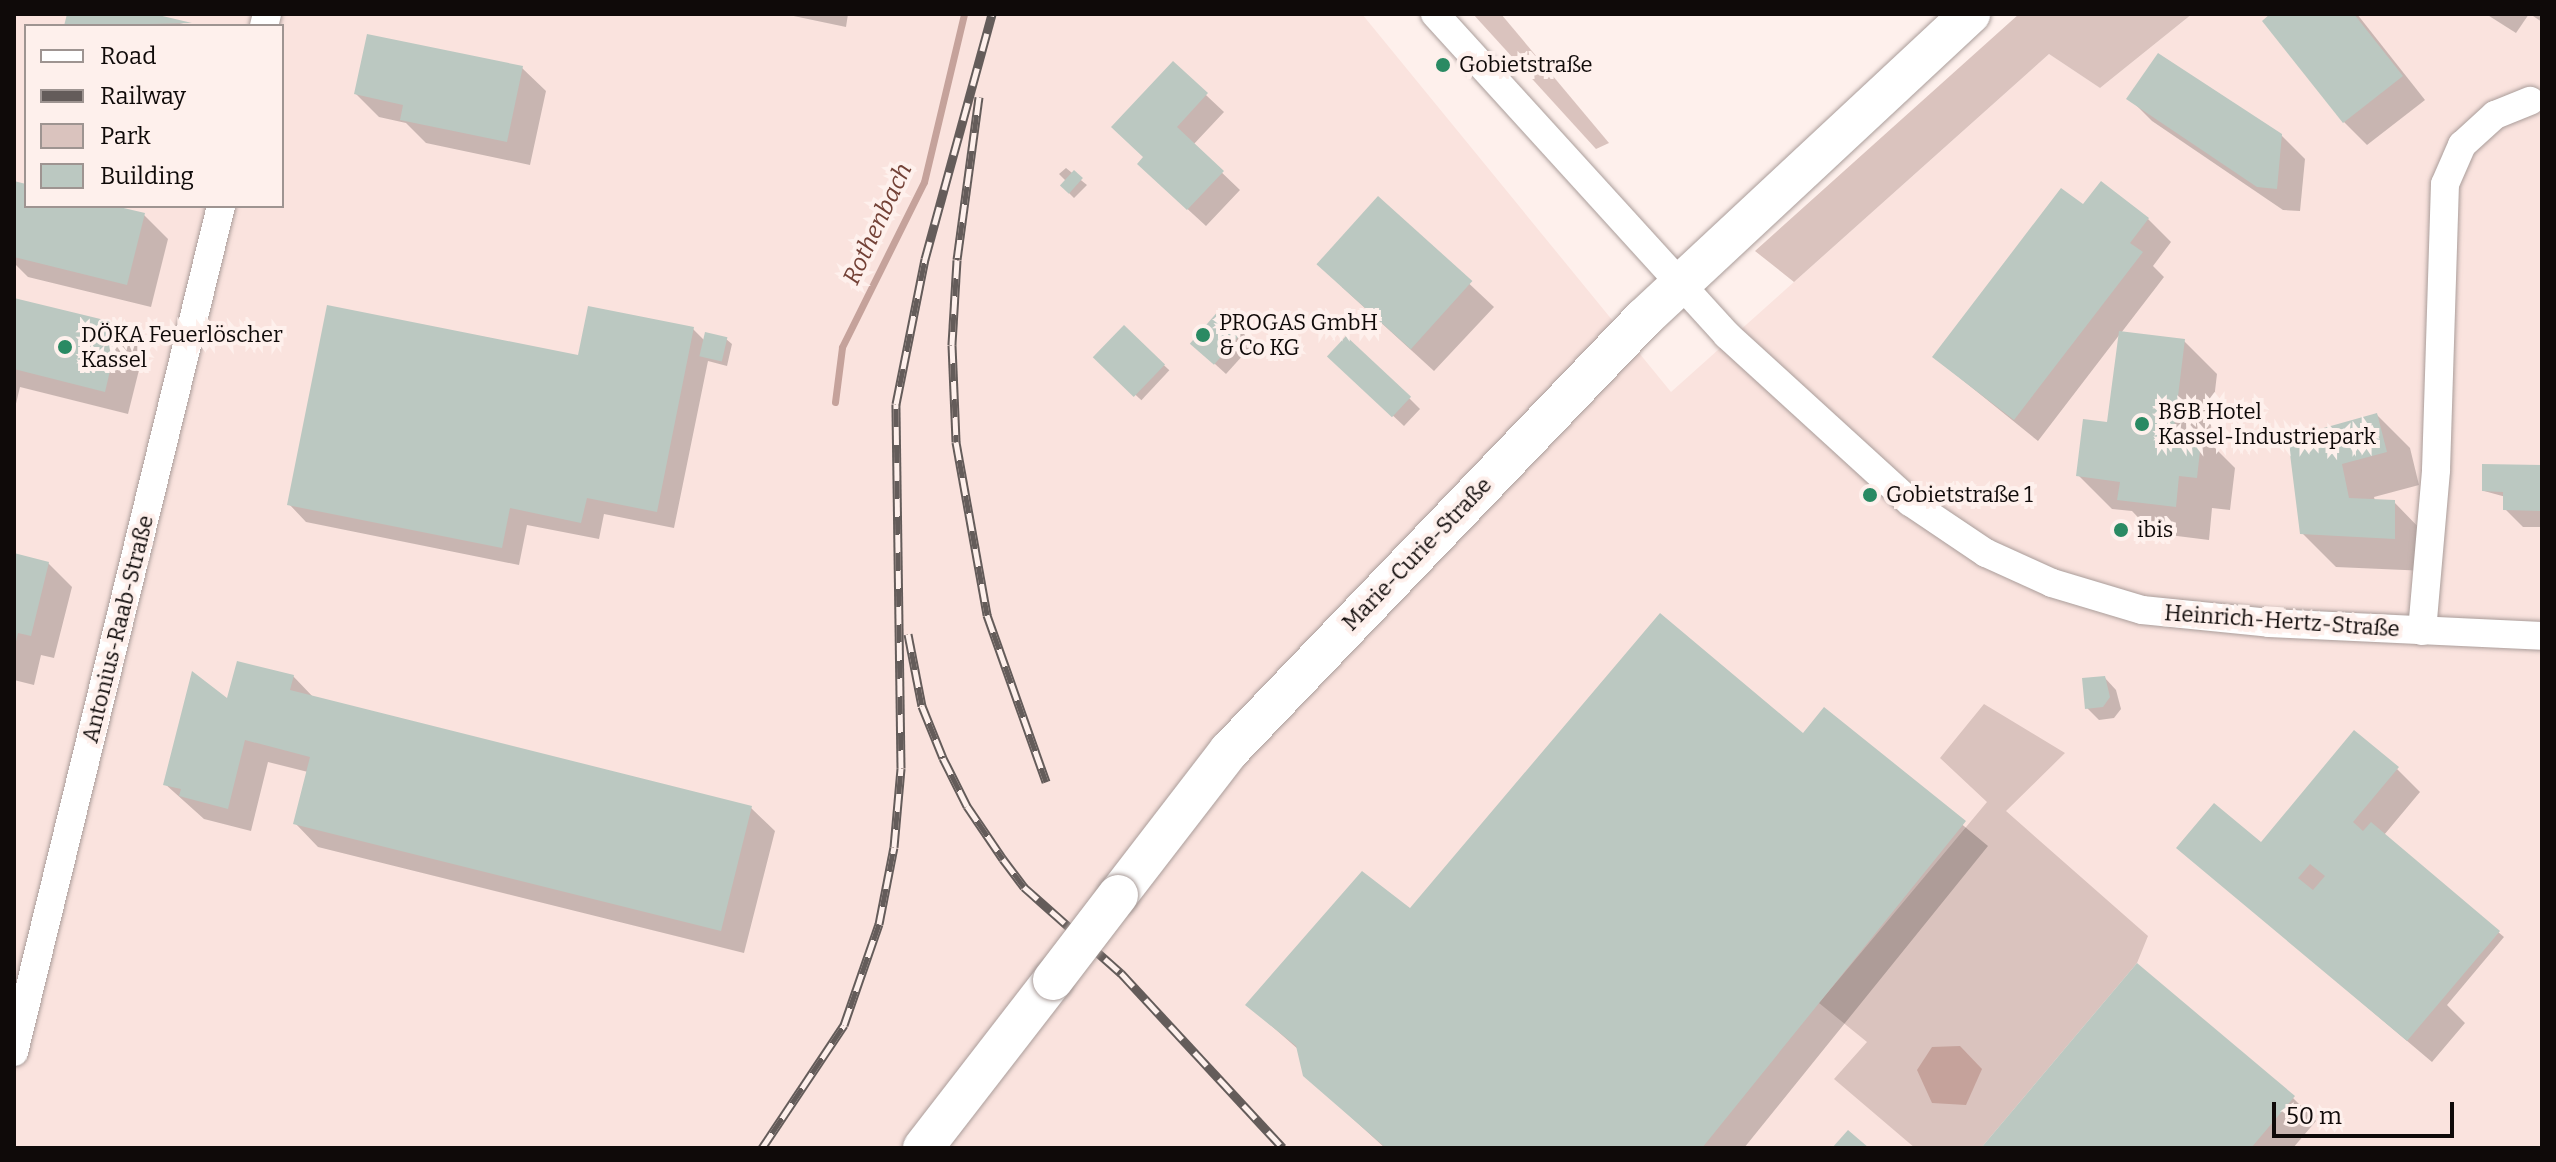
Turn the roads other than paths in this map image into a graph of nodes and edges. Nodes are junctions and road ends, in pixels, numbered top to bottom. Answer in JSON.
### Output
{"nodes":[{"id":1,"x":1435,"y":14,"type":"edge"},
{"id":2,"x":1970,"y":14,"type":"edge"},
{"id":3,"x":2530,"y":101,"type":"dead end"},
{"id":4,"x":221,"y":208,"type":"edge"},
{"id":5,"x":1680,"y":283,"type":"junction"},
{"id":6,"x":2422,"y":631,"type":"junction"},
{"id":7,"x":2542,"y":636,"type":"edge"},
{"id":8,"x":14,"y":1052,"type":"edge"},
{"id":9,"x":923,"y":1148,"type":"edge"}],
"edges":[{"from":1,"to":5,"type":"street"},
{"from":2,"to":5,"type":"main road","name":"Marie-Curie-Straße"},
{"from":3,"to":6,"type":"street","name":"Heinrich-Hertz-Straße"},
{"from":4,"to":8,"type":"street","name":"Antonius-Raab-Straße"},
{"from":5,"to":6,"type":"street","name":"Heinrich-Hertz-Straße"},
{"from":5,"to":9,"type":"main road","name":"Marie-Curie-Straße","bridge":true},
{"from":6,"to":7,"type":"street","name":"Heinrich-Hertz-Straße"}]}
